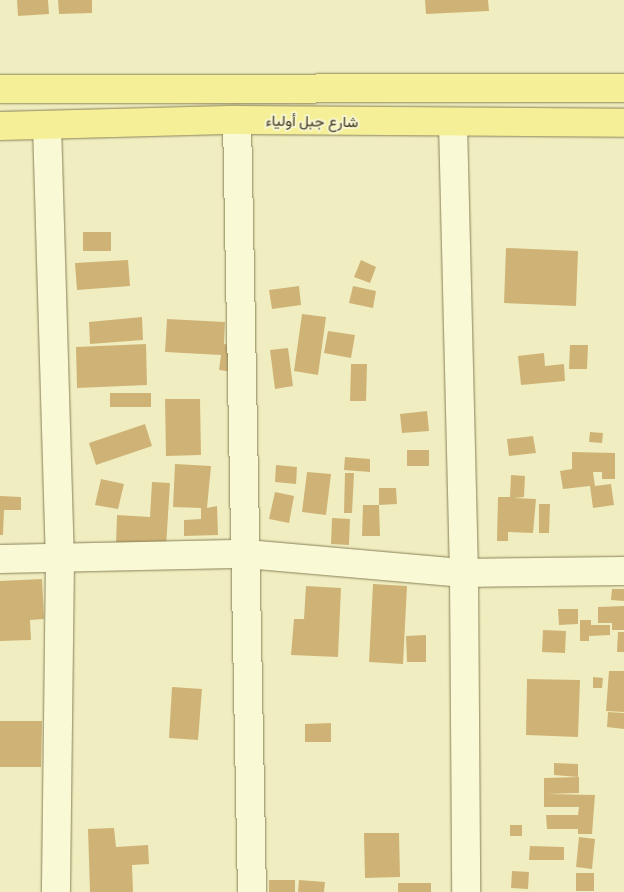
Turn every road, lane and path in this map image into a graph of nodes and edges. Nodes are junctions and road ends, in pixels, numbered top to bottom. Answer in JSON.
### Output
{"nodes":[{"id":1,"x":624,"y":88,"type":"edge"},
{"id":2,"x":0,"y":89,"type":"edge"},
{"id":3,"x":237,"y":120,"type":"junction"},
{"id":4,"x":453,"y":122,"type":"junction"},
{"id":5,"x":624,"y":123,"type":"edge"},
{"id":6,"x":0,"y":126,"type":"edge"},
{"id":7,"x":46,"y":126,"type":"junction"},
{"id":8,"x":246,"y":554,"type":"junction"},
{"id":9,"x":0,"y":559,"type":"edge"},
{"id":10,"x":60,"y":559,"type":"junction"},
{"id":11,"x":624,"y":571,"type":"edge"},
{"id":12,"x":464,"y":573,"type":"junction"},
{"id":13,"x":56,"y":892,"type":"edge"},
{"id":14,"x":252,"y":892,"type":"edge"},
{"id":15,"x":466,"y":892,"type":"edge"}],
"edges":[{"from":1,"to":2,"type":"main road","name":"شارع جبل أولياء"},
{"from":3,"to":4,"type":"main road","name":"شارع جبل أولياء"},
{"from":3,"to":7,"type":"main road","name":"شارع جبل أولياء"},
{"from":3,"to":8,"type":"street"},
{"from":4,"to":5,"type":"main road","name":"شارع جبل أولياء"},
{"from":4,"to":12,"type":"street"},
{"from":6,"to":7,"type":"main road","name":"شارع جبل أولياء"},
{"from":7,"to":10,"type":"street"},
{"from":8,"to":10,"type":"street"},
{"from":8,"to":12,"type":"street"},
{"from":8,"to":14,"type":"street"},
{"from":9,"to":10,"type":"street"},
{"from":10,"to":13,"type":"street"},
{"from":11,"to":12,"type":"street"},
{"from":12,"to":15,"type":"street"}]}
